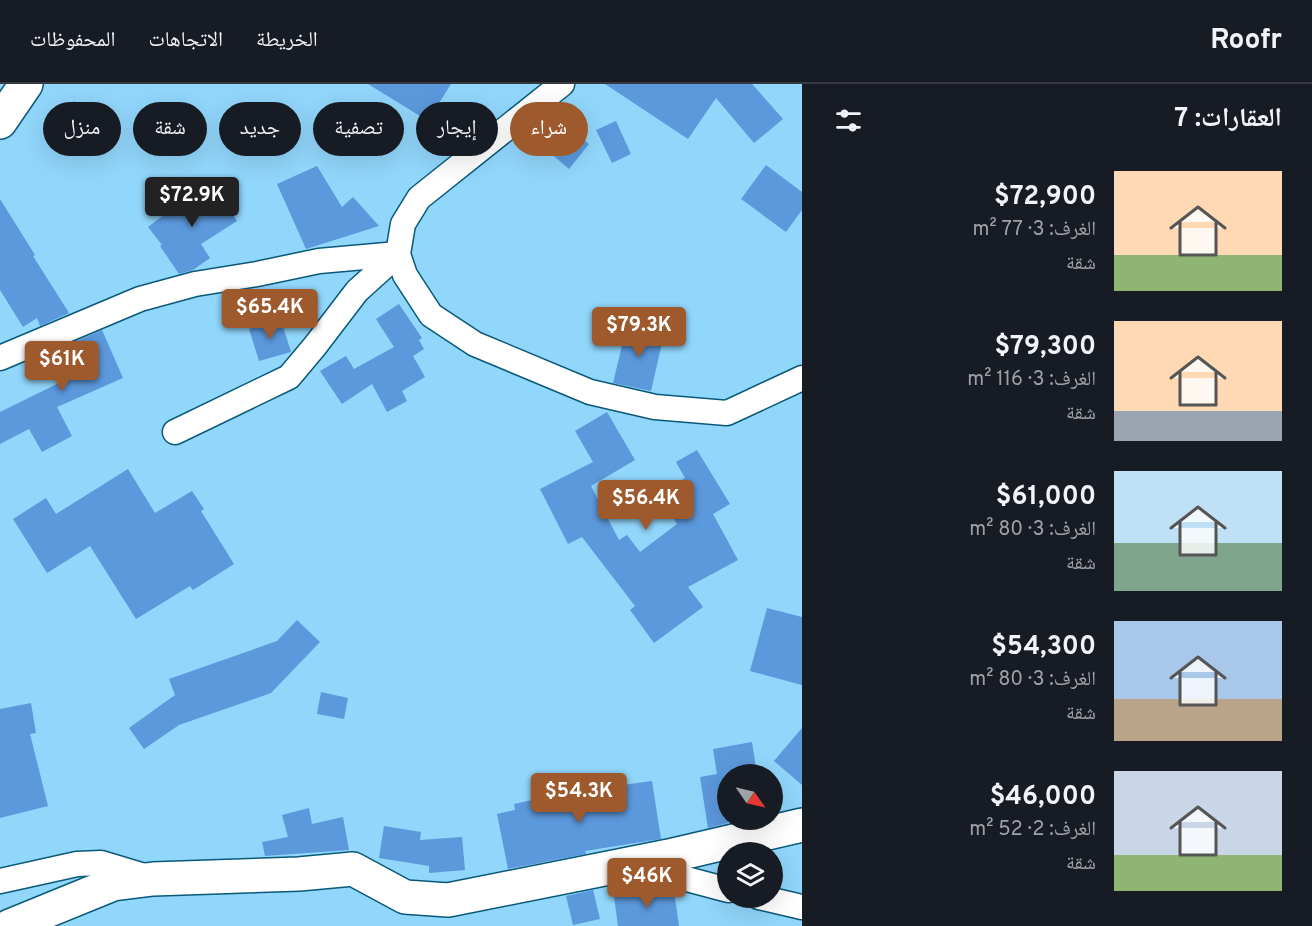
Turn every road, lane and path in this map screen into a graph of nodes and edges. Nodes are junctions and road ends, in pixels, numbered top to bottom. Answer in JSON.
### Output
{"nodes":[{"id":1,"x":26,"y":84,"type":"edge"},
{"id":2,"x":562,"y":84,"type":"edge"},
{"id":3,"x":0,"y":122,"type":"edge"},
{"id":4,"x":398,"y":254,"type":"junction"},
{"id":5,"x":0,"y":358,"type":"edge"},
{"id":6,"x":802,"y":378,"type":"edge"},
{"id":7,"x":175,"y":432,"type":"dead end"},
{"id":8,"x":802,"y":825,"type":"edge"},
{"id":9,"x":629,"y":864,"type":"junction"},
{"id":10,"x":153,"y":879,"type":"junction"},
{"id":11,"x":0,"y":881,"type":"edge"},
{"id":12,"x":717,"y":887,"type":"edge"},
{"id":13,"x":783,"y":903,"type":"edge"},
{"id":14,"x":802,"y":907,"type":"edge"},
{"id":15,"x":10,"y":926,"type":"edge"}],
"edges":[{"from":1,"to":3,"type":"street"},
{"from":2,"to":4,"type":"street"},
{"from":4,"to":5,"type":"street"},
{"from":4,"to":6,"type":"street"},
{"from":4,"to":7,"type":"street"},
{"from":8,"to":9,"type":"street"},
{"from":9,"to":10,"type":"street"},
{"from":9,"to":12,"type":"street"},
{"from":10,"to":11,"type":"street"},
{"from":10,"to":15,"type":"street"},
{"from":13,"to":14,"type":"street"}]}
